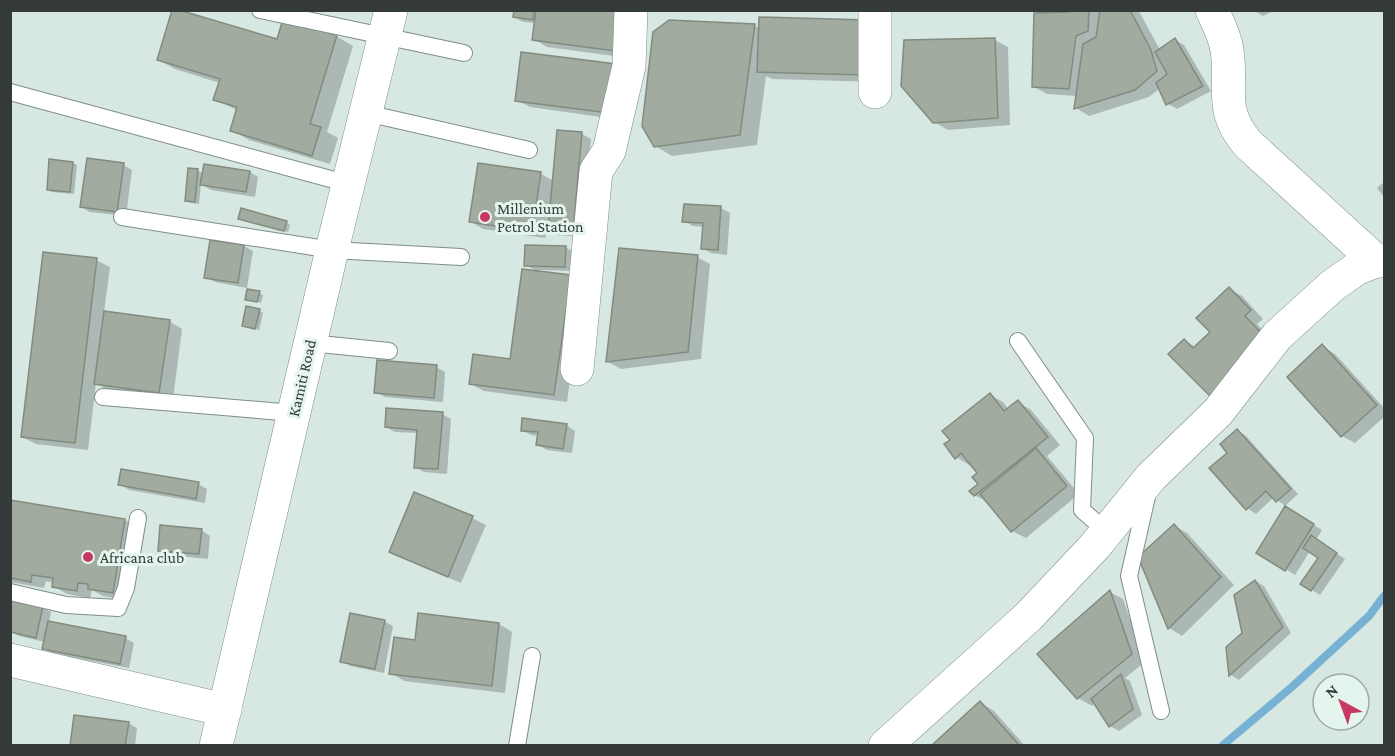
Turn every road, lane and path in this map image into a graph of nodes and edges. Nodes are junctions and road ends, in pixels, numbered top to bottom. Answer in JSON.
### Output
{"nodes":[{"id":1,"x":260,"y":10,"type":"edge"},
{"id":2,"x":631,"y":10,"type":"edge"},
{"id":3,"x":875,"y":10,"type":"edge"},
{"id":4,"x":1212,"y":10,"type":"edge"},
{"id":5,"x":388,"y":24,"type":"edge"},
{"id":6,"x":464,"y":53,"type":"dead end"},
{"id":7,"x":10,"y":92,"type":"edge"},
{"id":8,"x":875,"y":92,"type":"dead end"},
{"id":9,"x":366,"y":113,"type":"junction"},
{"id":10,"x":530,"y":150,"type":"dead end"},
{"id":11,"x":349,"y":184,"type":"junction"},
{"id":12,"x":122,"y":217,"type":"dead end"},
{"id":13,"x":332,"y":250,"type":"junction"},
{"id":14,"x":461,"y":257,"type":"dead end"},
{"id":15,"x":1380,"y":261,"type":"edge"},
{"id":16,"x":1018,"y":341,"type":"dead end"},
{"id":17,"x":310,"y":343,"type":"junction"},
{"id":18,"x":389,"y":351,"type":"dead end"},
{"id":19,"x":577,"y":369,"type":"dead end"},
{"id":20,"x":103,"y":397,"type":"dead end"},
{"id":21,"x":294,"y":413,"type":"junction"},
{"id":22,"x":1151,"y":477,"type":"junction"},
{"id":23,"x":138,"y":518,"type":"dead end"},
{"id":24,"x":1106,"y":531,"type":"junction"},
{"id":25,"x":10,"y":592,"type":"edge"},
{"id":26,"x":532,"y":656,"type":"dead end"},
{"id":27,"x":10,"y":660,"type":"edge"},
{"id":28,"x":225,"y":710,"type":"junction"},
{"id":29,"x":1161,"y":711,"type":"dead end"},
{"id":30,"x":216,"y":746,"type":"edge"},
{"id":31,"x":517,"y":746,"type":"edge"},
{"id":32,"x":885,"y":746,"type":"edge"}],
"edges":[{"from":1,"to":5,"type":"lane"},
{"from":2,"to":19,"type":"street"},
{"from":3,"to":8,"type":"street"},
{"from":4,"to":15,"type":"street"},
{"from":5,"to":6,"type":"lane"},
{"from":5,"to":9,"type":"street","name":"Kamiti Road"},
{"from":7,"to":11,"type":"lane"},
{"from":9,"to":10,"type":"lane"},
{"from":9,"to":11,"type":"street","name":"Kamiti Road"},
{"from":11,"to":13,"type":"street","name":"Kamiti Road"},
{"from":12,"to":13,"type":"lane"},
{"from":13,"to":14,"type":"lane"},
{"from":13,"to":17,"type":"street","name":"Kamiti Road"},
{"from":15,"to":22,"type":"street"},
{"from":16,"to":24,"type":"lane"},
{"from":17,"to":18,"type":"lane"},
{"from":17,"to":21,"type":"street","name":"Kamiti Road"},
{"from":20,"to":21,"type":"lane"},
{"from":21,"to":28,"type":"street","name":"Kamiti Road"},
{"from":22,"to":24,"type":"street"},
{"from":22,"to":29,"type":"lane"},
{"from":23,"to":25,"type":"lane"},
{"from":24,"to":32,"type":"street"},
{"from":26,"to":31,"type":"lane"},
{"from":27,"to":28,"type":"street"},
{"from":28,"to":30,"type":"street","name":"Kamiti Road"}]}
